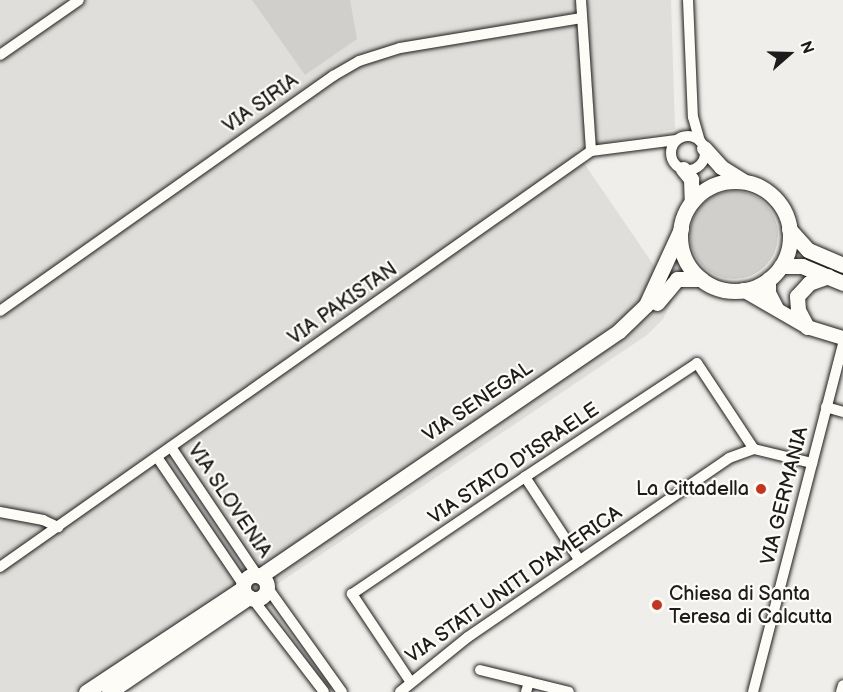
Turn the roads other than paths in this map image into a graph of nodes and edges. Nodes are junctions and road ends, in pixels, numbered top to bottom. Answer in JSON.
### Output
{"nodes":[{"id":1,"x":79,"y":0,"type":"edge"},
{"id":2,"x":580,"y":0,"type":"edge"},
{"id":3,"x":688,"y":0,"type":"edge"},
{"id":4,"x":582,"y":18,"type":"junction"},
{"id":5,"x":0,"y":55,"type":"edge"},
{"id":6,"x":693,"y":117,"type":"junction"},
{"id":7,"x":678,"y":139,"type":"junction"},
{"id":8,"x":661,"y":145,"type":"junction"},
{"id":9,"x":702,"y":145,"type":"junction"},
{"id":10,"x":591,"y":151,"type":"junction"},
{"id":11,"x":671,"y":152,"type":"junction"},
{"id":12,"x":683,"y":169,"type":"junction"},
{"id":13,"x":743,"y":181,"type":"junction"},
{"id":14,"x":692,"y":202,"type":"junction"},
{"id":15,"x":681,"y":229,"type":"junction"},
{"id":16,"x":789,"y":229,"type":"junction"},
{"id":17,"x":843,"y":265,"type":"edge"},
{"id":18,"x":781,"y":266,"type":"junction"},
{"id":19,"x":828,"y":276,"type":"junction"},
{"id":20,"x":701,"y":279,"type":"junction"},
{"id":21,"x":769,"y":279,"type":"junction"},
{"id":22,"x":843,"y":283,"type":"edge"},
{"id":23,"x":743,"y":290,"type":"junction"},
{"id":24,"x":778,"y":310,"type":"junction"},
{"id":25,"x":0,"y":311,"type":"edge"},
{"id":26,"x":807,"y":327,"type":"junction"},
{"id":27,"x":843,"y":338,"type":"edge"},
{"id":28,"x":843,"y":343,"type":"edge"},
{"id":29,"x":826,"y":407,"type":"junction"},
{"id":30,"x":843,"y":412,"type":"edge"},
{"id":31,"x":171,"y":447,"type":"junction"},
{"id":32,"x":754,"y":449,"type":"junction"},
{"id":33,"x":157,"y":457,"type":"junction"},
{"id":34,"x":812,"y":463,"type":"junction"},
{"id":35,"x":525,"y":477,"type":"junction"},
{"id":36,"x":0,"y":512,"type":"edge"},
{"id":37,"x":58,"y":527,"type":"junction"},
{"id":38,"x":580,"y":561,"type":"junction"},
{"id":39,"x":0,"y":567,"type":"edge"},
{"id":40,"x":263,"y":580,"type":"junction"},
{"id":41,"x":247,"y":592,"type":"junction"},
{"id":42,"x":480,"y":670,"type":"dead end"},
{"id":43,"x":410,"y":681,"type":"junction"},
{"id":44,"x":843,"y":685,"type":"edge"},
{"id":45,"x":527,"y":687,"type":"edge"},
{"id":46,"x":86,"y":692,"type":"edge"},
{"id":47,"x":109,"y":692,"type":"edge"},
{"id":48,"x":324,"y":692,"type":"edge"},
{"id":49,"x":342,"y":692,"type":"edge"},
{"id":50,"x":400,"y":692,"type":"edge"},
{"id":51,"x":569,"y":692,"type":"edge"},
{"id":52,"x":753,"y":692,"type":"edge"},
{"id":53,"x":841,"y":692,"type":"edge"}],
"edges":[{"from":1,"to":5,"type":"street"},
{"from":2,"to":4,"type":"street"},
{"from":3,"to":6,"type":"street"},
{"from":4,"to":10,"type":"street"},
{"from":4,"to":25,"type":"street","name":"VIA SIRIA"},
{"from":6,"to":7,"type":"street"},
{"from":6,"to":9,"type":"street"},
{"from":7,"to":8,"type":"street"},
{"from":7,"to":9,"type":"street"},
{"from":7,"to":11,"type":"street"},
{"from":8,"to":10,"type":"street"},
{"from":8,"to":11,"type":"street"},
{"from":9,"to":12,"type":"street"},
{"from":9,"to":13,"type":"main road"},
{"from":10,"to":31,"type":"street","name":"VIA PAKISTAN"},
{"from":11,"to":12,"type":"street"},
{"from":12,"to":14,"type":"main road"},
{"from":13,"to":14,"type":"main road"},
{"from":13,"to":16,"type":"main road"},
{"from":14,"to":15,"type":"main road"},
{"from":15,"to":20,"type":"main road"},
{"from":15,"to":40,"type":"main road","name":"VIA SENEGAL"},
{"from":16,"to":17,"type":"main road"},
{"from":16,"to":18,"type":"main road"},
{"from":18,"to":19,"type":"main road"},
{"from":18,"to":21,"type":"main road"},
{"from":19,"to":22,"type":"main road"},
{"from":19,"to":26,"type":"main road"},
{"from":20,"to":23,"type":"main road"},
{"from":20,"to":40,"type":"main road","name":"VIA SENEGAL"},
{"from":21,"to":23,"type":"main road"},
{"from":21,"to":24,"type":"street"},
{"from":23,"to":24,"type":"street"},
{"from":24,"to":26,"type":"street"},
{"from":26,"to":27,"type":"street"},
{"from":28,"to":29,"type":"street","name":"VIA GERMANIA"},
{"from":29,"to":30,"type":"street"},
{"from":29,"to":34,"type":"street","name":"VIA GERMANIA"},
{"from":31,"to":33,"type":"street","name":"VIA PAKISTAN"},
{"from":31,"to":40,"type":"street","name":"VIA SLOVENIA"},
{"from":32,"to":34,"type":"street"},
{"from":32,"to":35,"type":"street","name":"VIA STATO D'ISRAELE"},
{"from":32,"to":38,"type":"street","name":"VIA STATI UNITI D'AMERICA"},
{"from":33,"to":37,"type":"street","name":"VIA PAKISTAN"},
{"from":33,"to":41,"type":"street","name":"VIA SLOVENIA"},
{"from":34,"to":52,"type":"street","name":"VIA GERMANIA"},
{"from":35,"to":38,"type":"street"},
{"from":35,"to":43,"type":"street","name":"VIA STATO D'ISRAELE"},
{"from":36,"to":37,"type":"street"},
{"from":37,"to":39,"type":"street","name":"VIA PAKISTAN"},
{"from":38,"to":43,"type":"street","name":"VIA STATI UNITI D'AMERICA"},
{"from":40,"to":41,"type":"main road"},
{"from":40,"to":41,"type":"main road"},
{"from":40,"to":49,"type":"street","name":"VIA SLOVENIA"},
{"from":41,"to":46,"type":"main road"},
{"from":41,"to":47,"type":"main road"},
{"from":41,"to":48,"type":"street","name":"VIA SLOVENIA"},
{"from":42,"to":45,"type":"street"},
{"from":43,"to":50,"type":"street","name":"VIA STATI UNITI D'AMERICA"},
{"from":44,"to":53,"type":"street"},
{"from":45,"to":51,"type":"street"}]}
